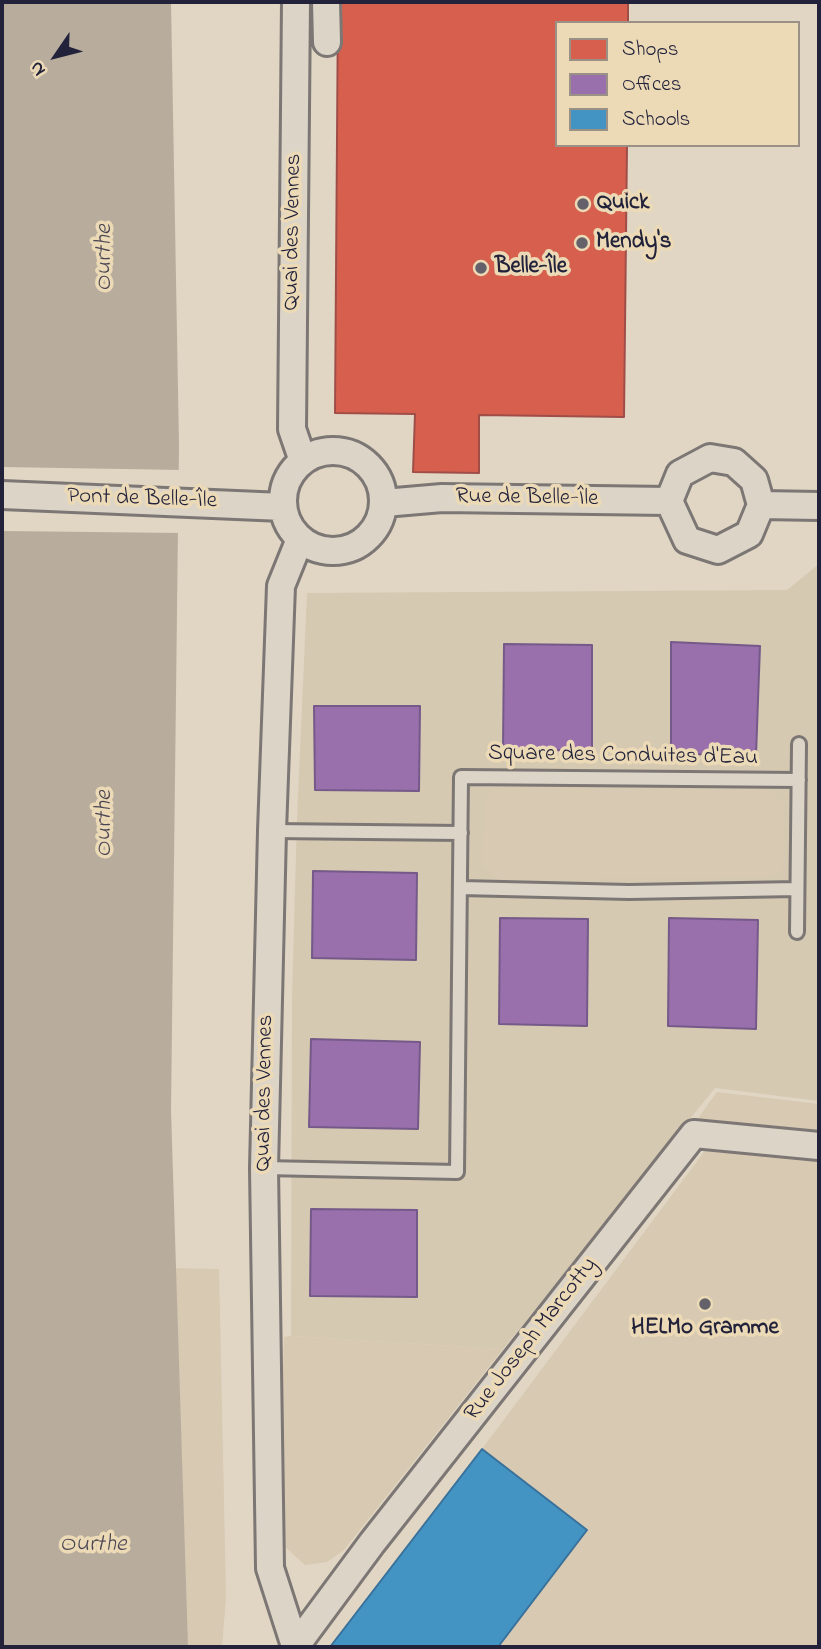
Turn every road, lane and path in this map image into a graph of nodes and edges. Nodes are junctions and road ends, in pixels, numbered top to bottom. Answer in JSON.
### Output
{"nodes":[{"id":1,"x":296,"y":2,"type":"edge"},
{"id":2,"x":326,"y":2,"type":"edge"},
{"id":3,"x":327,"y":42,"type":"dead end"},
{"id":4,"x":303,"y":461,"type":"junction"},
{"id":5,"x":2,"y":495,"type":"edge"},
{"id":6,"x":669,"y":501,"type":"junction"},
{"id":7,"x":384,"y":503,"type":"junction"},
{"id":8,"x":761,"y":505,"type":"junction"},
{"id":9,"x":819,"y":506,"type":"edge"},
{"id":10,"x":283,"y":507,"type":"junction"},
{"id":11,"x":300,"y":539,"type":"junction"},
{"id":12,"x":799,"y":744,"type":"dead end"},
{"id":13,"x":799,"y":780,"type":"junction"},
{"id":14,"x":272,"y":831,"type":"junction"},
{"id":15,"x":461,"y":833,"type":"junction"},
{"id":16,"x":461,"y":888,"type":"junction"},
{"id":17,"x":797,"y":888,"type":"junction"},
{"id":18,"x":797,"y":932,"type":"dead end"},
{"id":19,"x":819,"y":1146,"type":"edge"},
{"id":20,"x":264,"y":1168,"type":"junction"},
{"id":21,"x":295,"y":1647,"type":"edge"}],
"edges":[{"from":1,"to":4,"type":"street","name":"Quai des Vennes"},
{"from":2,"to":3,"type":"street"},
{"from":4,"to":7,"type":"street"},
{"from":4,"to":10,"type":"street"},
{"from":5,"to":10,"type":"street","name":"Pont de Belle-Île"},
{"from":6,"to":7,"type":"street","name":"Rue de Belle-Île"},
{"from":6,"to":8,"type":"street"},
{"from":6,"to":8,"type":"street"},
{"from":7,"to":11,"type":"street"},
{"from":8,"to":9,"type":"street"},
{"from":10,"to":11,"type":"street"},
{"from":11,"to":14,"type":"street","name":"Quai des Vennes"},
{"from":12,"to":13,"type":"lane"},
{"from":13,"to":15,"type":"lane","name":"Square des Conduites d'Eau"},
{"from":13,"to":17,"type":"lane"},
{"from":14,"to":15,"type":"lane"},
{"from":14,"to":20,"type":"street","name":"Quai des Vennes"},
{"from":15,"to":16,"type":"lane","name":"Square des Conduites d'Eau"},
{"from":16,"to":17,"type":"lane"},
{"from":16,"to":20,"type":"lane","name":"Square des Conduites d'Eau"},
{"from":17,"to":18,"type":"lane"},
{"from":19,"to":21,"type":"street","name":"Rue Joseph Marcotty"},
{"from":20,"to":21,"type":"street","name":"Quai des Vennes"}]}
